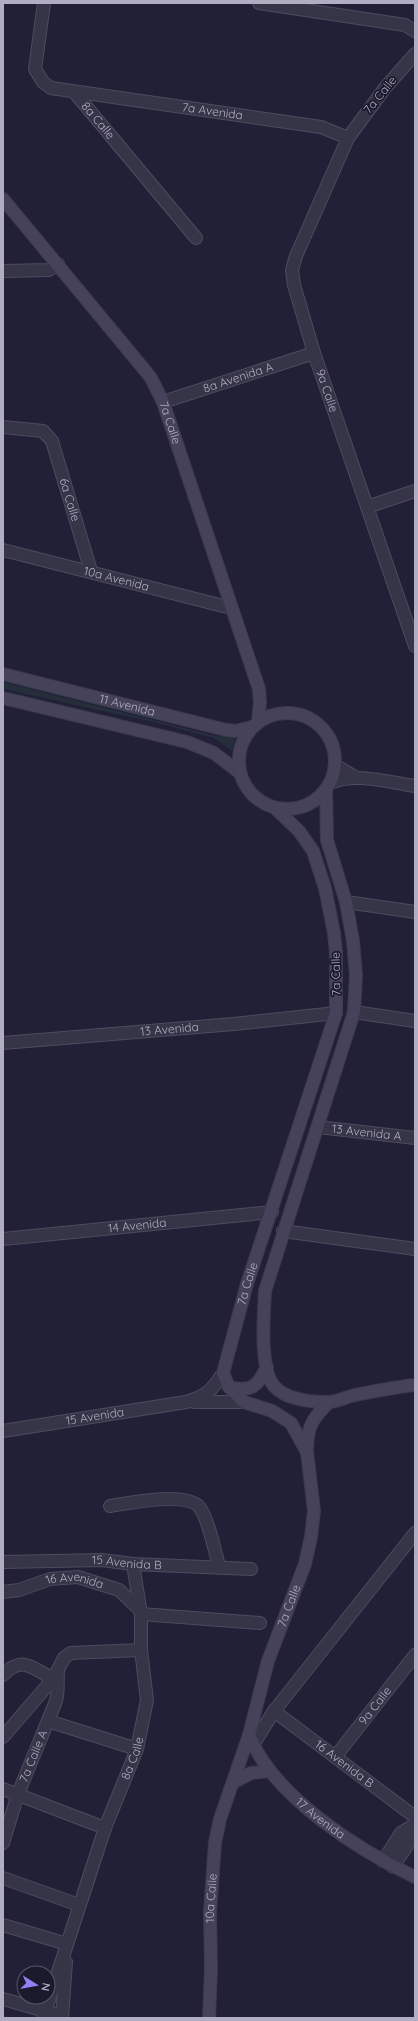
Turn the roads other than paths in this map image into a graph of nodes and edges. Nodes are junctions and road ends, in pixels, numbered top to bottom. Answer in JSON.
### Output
{"nodes":[{"id":1,"x":44,"y":3,"type":"edge"},
{"id":2,"x":259,"y":3,"type":"edge"},
{"id":3,"x":410,"y":28,"type":"edge"},
{"id":4,"x":415,"y":54,"type":"edge"},
{"id":5,"x":75,"y":93,"type":"junction"},
{"id":6,"x":348,"y":138,"type":"junction"},
{"id":7,"x":3,"y":199,"type":"edge"},
{"id":8,"x":196,"y":238,"type":"dead end"},
{"id":9,"x":58,"y":264,"type":"junction"},
{"id":10,"x":3,"y":271,"type":"edge"},
{"id":11,"x":314,"y":353,"type":"junction"},
{"id":12,"x":163,"y":402,"type":"junction"},
{"id":13,"x":3,"y":428,"type":"edge"},
{"id":14,"x":415,"y":491,"type":"edge"},
{"id":15,"x":367,"y":507,"type":"junction"},
{"id":16,"x":3,"y":550,"type":"edge"},
{"id":17,"x":91,"y":571,"type":"junction"},
{"id":18,"x":231,"y":608,"type":"junction"},
{"id":19,"x":415,"y":646,"type":"edge"},
{"id":20,"x":3,"y":674,"type":"edge"},
{"id":21,"x":259,"y":689,"type":"junction"},
{"id":22,"x":3,"y":698,"type":"edge"},
{"id":23,"x":281,"y":712,"type":"junction"},
{"id":24,"x":255,"y":725,"type":"junction"},
{"id":25,"x":336,"y":765,"type":"junction"},
{"id":26,"x":240,"y":773,"type":"junction"},
{"id":27,"x":355,"y":777,"type":"junction"},
{"id":28,"x":328,"y":786,"type":"junction"},
{"id":29,"x":415,"y":786,"type":"edge"},
{"id":30,"x":275,"y":808,"type":"junction"},
{"id":31,"x":346,"y":902,"type":"junction"},
{"id":32,"x":415,"y":912,"type":"edge"},
{"id":33,"x":354,"y":1012,"type":"junction"},
{"id":34,"x":336,"y":1013,"type":"junction"},
{"id":35,"x":415,"y":1021,"type":"edge"},
{"id":36,"x":3,"y":1043,"type":"edge"},
{"id":37,"x":318,"y":1127,"type":"junction"},
{"id":38,"x":415,"y":1138,"type":"edge"},
{"id":39,"x":272,"y":1212,"type":"junction"},
{"id":40,"x":283,"y":1231,"type":"junction"},
{"id":41,"x":3,"y":1239,"type":"edge"},
{"id":42,"x":415,"y":1249,"type":"edge"},
{"id":43,"x":267,"y":1366,"type":"junction"},
{"id":44,"x":223,"y":1373,"type":"junction"},
{"id":45,"x":415,"y":1385,"type":"edge"},
{"id":46,"x":229,"y":1387,"type":"junction"},
{"id":47,"x":186,"y":1402,"type":"junction"},
{"id":48,"x":244,"y":1402,"type":"junction"},
{"id":49,"x":329,"y":1402,"type":"junction"},
{"id":50,"x":3,"y":1431,"type":"edge"},
{"id":51,"x":307,"y":1452,"type":"junction"},
{"id":52,"x":110,"y":1506,"type":"dead end"},
{"id":53,"x":415,"y":1533,"type":"edge"},
{"id":54,"x":3,"y":1562,"type":"edge"},
{"id":55,"x":133,"y":1564,"type":"junction"},
{"id":56,"x":219,"y":1566,"type":"junction"},
{"id":57,"x":251,"y":1569,"type":"dead end"},
{"id":58,"x":3,"y":1592,"type":"edge"},
{"id":59,"x":140,"y":1612,"type":"junction"},
{"id":60,"x":260,"y":1624,"type":"dead end"},
{"id":61,"x":141,"y":1650,"type":"junction"},
{"id":62,"x":415,"y":1655,"type":"edge"},
{"id":63,"x":3,"y":1675,"type":"edge"},
{"id":64,"x":56,"y":1675,"type":"junction"},
{"id":65,"x":270,"y":1716,"type":"junction"},
{"id":66,"x":48,"y":1721,"type":"junction"},
{"id":67,"x":3,"y":1737,"type":"edge"},
{"id":68,"x":251,"y":1740,"type":"junction"},
{"id":69,"x":137,"y":1749,"type":"junction"},
{"id":70,"x":335,"y":1757,"type":"junction"},
{"id":71,"x":270,"y":1771,"type":"junction"},
{"id":72,"x":234,"y":1782,"type":"junction"},
{"id":73,"x":3,"y":1789,"type":"edge"},
{"id":74,"x":18,"y":1794,"type":"junction"},
{"id":75,"x":415,"y":1822,"type":"edge"},
{"id":76,"x":105,"y":1828,"type":"junction"},
{"id":77,"x":3,"y":1843,"type":"edge"},
{"id":78,"x":382,"y":1861,"type":"junction"},
{"id":79,"x":393,"y":1867,"type":"junction"},
{"id":80,"x":415,"y":1877,"type":"edge"},
{"id":81,"x":3,"y":1878,"type":"edge"},
{"id":82,"x":80,"y":1905,"type":"junction"},
{"id":83,"x":3,"y":1925,"type":"edge"},
{"id":84,"x":67,"y":1944,"type":"junction"},
{"id":85,"x":3,"y":1999,"type":"edge"},
{"id":86,"x":44,"y":2014,"type":"edge"},
{"id":87,"x":62,"y":2017,"type":"edge"},
{"id":88,"x":209,"y":2018,"type":"edge"}],
"edges":[{"from":1,"to":5,"type":"street","name":"8a Calle"},
{"from":2,"to":3,"type":"street"},
{"from":4,"to":6,"type":"street","name":"7a Calle"},
{"from":5,"to":6,"type":"street","name":"7a Avenida"},
{"from":5,"to":8,"type":"street","name":"8a Calle"},
{"from":6,"to":11,"type":"street","name":"9a Calle"},
{"from":7,"to":9,"type":"main road","name":"7a Calle"},
{"from":9,"to":10,"type":"street"},
{"from":9,"to":12,"type":"main road","name":"7a Calle"},
{"from":11,"to":12,"type":"street","name":"8a Avenida A"},
{"from":11,"to":15,"type":"street","name":"9a Calle"},
{"from":12,"to":18,"type":"main road","name":"7a Calle"},
{"from":13,"to":17,"type":"street","name":"6a Calle"},
{"from":14,"to":15,"type":"street"},
{"from":15,"to":19,"type":"street","name":"9a Calle"},
{"from":16,"to":17,"type":"street","name":"10a Avenida"},
{"from":17,"to":18,"type":"street","name":"10a Avenida"},
{"from":18,"to":21,"type":"main road","name":"7a Calle"},
{"from":20,"to":24,"type":"main road","name":"11 Avenida"},
{"from":21,"to":23,"type":"main road","name":"7a Calle"},
{"from":21,"to":24,"type":"main road","name":"7a Calle"},
{"from":22,"to":26,"type":"main road","name":"11 Avenida"},
{"from":23,"to":24,"type":"main road"},
{"from":23,"to":25,"type":"main road"},
{"from":24,"to":26,"type":"main road"},
{"from":25,"to":27,"type":"street"},
{"from":25,"to":28,"type":"main road"},
{"from":26,"to":30,"type":"main road"},
{"from":27,"to":28,"type":"street"},
{"from":27,"to":29,"type":"street"},
{"from":28,"to":30,"type":"main road"},
{"from":28,"to":31,"type":"main road","name":"7a Calle"},
{"from":30,"to":34,"type":"main road","name":"7a Calle"},
{"from":31,"to":32,"type":"street"},
{"from":31,"to":33,"type":"main road","name":"7a Calle"},
{"from":33,"to":35,"type":"street"},
{"from":33,"to":37,"type":"main road","name":"7a Calle"},
{"from":34,"to":36,"type":"street","name":"13 Avenida"},
{"from":34,"to":39,"type":"main road","name":"7a Calle"},
{"from":37,"to":38,"type":"street","name":"13 Avenida A"},
{"from":37,"to":40,"type":"main road","name":"7a Calle"},
{"from":39,"to":41,"type":"street","name":"14 Avenida"},
{"from":39,"to":44,"type":"main road","name":"7a Calle"},
{"from":40,"to":42,"type":"street"},
{"from":40,"to":43,"type":"main road","name":"7a Calle"},
{"from":43,"to":46,"type":"main road"},
{"from":43,"to":49,"type":"main road","name":"7a Calle"},
{"from":44,"to":46,"type":"main road","name":"7a Calle"},
{"from":44,"to":47,"type":"street","name":"15 Avenida"},
{"from":45,"to":49,"type":"main road"},
{"from":46,"to":48,"type":"main road","name":"7a Calle"},
{"from":47,"to":48,"type":"street","name":"15 Avenida"},
{"from":47,"to":50,"type":"street","name":"15 Avenida"},
{"from":48,"to":51,"type":"main road","name":"7a Calle"},
{"from":49,"to":51,"type":"main road"},
{"from":51,"to":68,"type":"main road","name":"7a Calle"},
{"from":52,"to":56,"type":"street"},
{"from":53,"to":65,"type":"street"},
{"from":54,"to":55,"type":"street","name":"15 Avenida B"},
{"from":55,"to":56,"type":"street","name":"15 Avenida B"},
{"from":55,"to":59,"type":"street","name":"8a Calle"},
{"from":56,"to":57,"type":"street","name":"15 Avenida B"},
{"from":58,"to":59,"type":"street","name":"16 Avenida"},
{"from":59,"to":60,"type":"street"},
{"from":59,"to":61,"type":"street","name":"8a Calle"},
{"from":61,"to":64,"type":"street"},
{"from":61,"to":69,"type":"street","name":"8a Calle"},
{"from":62,"to":70,"type":"street","name":"9a Calle"},
{"from":63,"to":64,"type":"street"},
{"from":64,"to":66,"type":"street","name":"7a Calle A"},
{"from":64,"to":67,"type":"street"},
{"from":65,"to":68,"type":"street"},
{"from":65,"to":70,"type":"street","name":"16 Avenida B"},
{"from":66,"to":69,"type":"street"},
{"from":66,"to":74,"type":"street","name":"7a Calle A"},
{"from":68,"to":71,"type":"main road","name":"17 Avenida"},
{"from":68,"to":72,"type":"main road","name":"10a Calle"},
{"from":69,"to":76,"type":"street","name":"8a Calle"},
{"from":70,"to":75,"type":"street","name":"16 Avenida B"},
{"from":71,"to":72,"type":"main road"},
{"from":71,"to":78,"type":"main road","name":"17 Avenida"},
{"from":72,"to":88,"type":"main road","name":"10a Calle"},
{"from":73,"to":74,"type":"street"},
{"from":74,"to":76,"type":"street"},
{"from":74,"to":77,"type":"street","name":"7a Calle A"},
{"from":75,"to":78,"type":"street"},
{"from":75,"to":79,"type":"street"},
{"from":76,"to":82,"type":"street","name":"8a Calle"},
{"from":78,"to":79,"type":"main road","name":"17 Avenida"},
{"from":79,"to":80,"type":"main road","name":"17 Avenida"},
{"from":81,"to":82,"type":"street"},
{"from":82,"to":84,"type":"street","name":"8a Calle"},
{"from":83,"to":84,"type":"street"},
{"from":84,"to":86,"type":"street","name":"8a Calle"},
{"from":84,"to":87,"type":"street","name":"8a Calle"},
{"from":85,"to":86,"type":"street"},
{"from":86,"to":87,"type":"street"}]}
